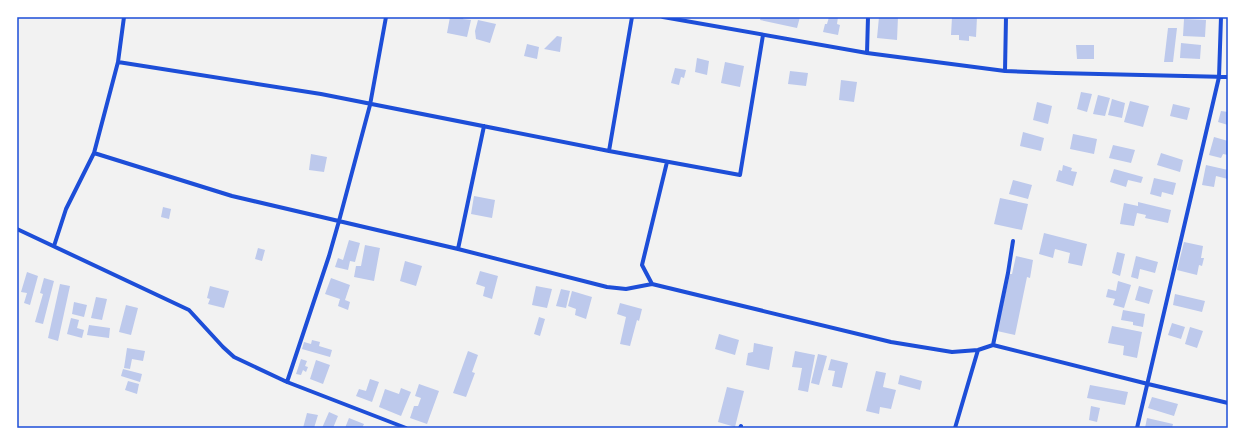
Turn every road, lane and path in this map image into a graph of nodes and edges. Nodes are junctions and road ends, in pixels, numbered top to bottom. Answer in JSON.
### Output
{"nodes":[{"id":1,"x":124,"y":17,"type":"edge"},
{"id":2,"x":386,"y":17,"type":"edge"},
{"id":3,"x":632,"y":17,"type":"edge"},
{"id":4,"x":663,"y":17,"type":"edge"},
{"id":5,"x":868,"y":17,"type":"edge"},
{"id":6,"x":1006,"y":17,"type":"edge"},
{"id":7,"x":1221,"y":17,"type":"edge"},
{"id":8,"x":763,"y":35,"type":"junction"},
{"id":9,"x":867,"y":53,"type":"junction"},
{"id":10,"x":118,"y":62,"type":"junction"},
{"id":11,"x":1005,"y":71,"type":"junction"},
{"id":12,"x":1219,"y":77,"type":"junction"},
{"id":13,"x":1228,"y":77,"type":"edge"},
{"id":14,"x":370,"y":104,"type":"junction"},
{"id":15,"x":484,"y":126,"type":"junction"},
{"id":16,"x":609,"y":151,"type":"junction"},
{"id":17,"x":94,"y":153,"type":"junction"},
{"id":18,"x":667,"y":162,"type":"junction"},
{"id":19,"x":339,"y":221,"type":"junction"},
{"id":20,"x":17,"y":229,"type":"edge"},
{"id":21,"x":1013,"y":241,"type":"dead end"},
{"id":22,"x":54,"y":246,"type":"junction"},
{"id":23,"x":458,"y":249,"type":"junction"},
{"id":24,"x":652,"y":284,"type":"junction"},
{"id":25,"x":993,"y":344,"type":"junction"},
{"id":26,"x":978,"y":350,"type":"junction"},
{"id":27,"x":287,"y":382,"type":"junction"},
{"id":28,"x":1148,"y":384,"type":"junction"},
{"id":29,"x":1228,"y":403,"type":"edge"},
{"id":30,"x":406,"y":428,"type":"edge"},
{"id":31,"x":955,"y":428,"type":"edge"},
{"id":32,"x":1137,"y":428,"type":"edge"}],
"edges":[{"from":1,"to":10,"type":"street"},
{"from":2,"to":14,"type":"street"},
{"from":3,"to":16,"type":"street"},
{"from":4,"to":8,"type":"street"},
{"from":5,"to":9,"type":"street"},
{"from":6,"to":11,"type":"street"},
{"from":7,"to":12,"type":"street"},
{"from":8,"to":9,"type":"street"},
{"from":8,"to":18,"type":"street"},
{"from":9,"to":11,"type":"street"},
{"from":10,"to":14,"type":"street"},
{"from":10,"to":17,"type":"street"},
{"from":11,"to":12,"type":"street"},
{"from":12,"to":13,"type":"street"},
{"from":12,"to":28,"type":"street"},
{"from":14,"to":15,"type":"street"},
{"from":14,"to":19,"type":"street"},
{"from":15,"to":16,"type":"street"},
{"from":15,"to":23,"type":"street"},
{"from":16,"to":18,"type":"street"},
{"from":17,"to":19,"type":"street"},
{"from":17,"to":22,"type":"street"},
{"from":18,"to":24,"type":"street"},
{"from":19,"to":23,"type":"street"},
{"from":19,"to":27,"type":"street"},
{"from":20,"to":22,"type":"street"},
{"from":21,"to":25,"type":"street"},
{"from":22,"to":27,"type":"street"},
{"from":23,"to":24,"type":"street"},
{"from":24,"to":26,"type":"street"},
{"from":25,"to":26,"type":"street"},
{"from":25,"to":28,"type":"street"},
{"from":26,"to":31,"type":"street"},
{"from":27,"to":30,"type":"street"},
{"from":28,"to":29,"type":"street"},
{"from":28,"to":32,"type":"street"}]}
